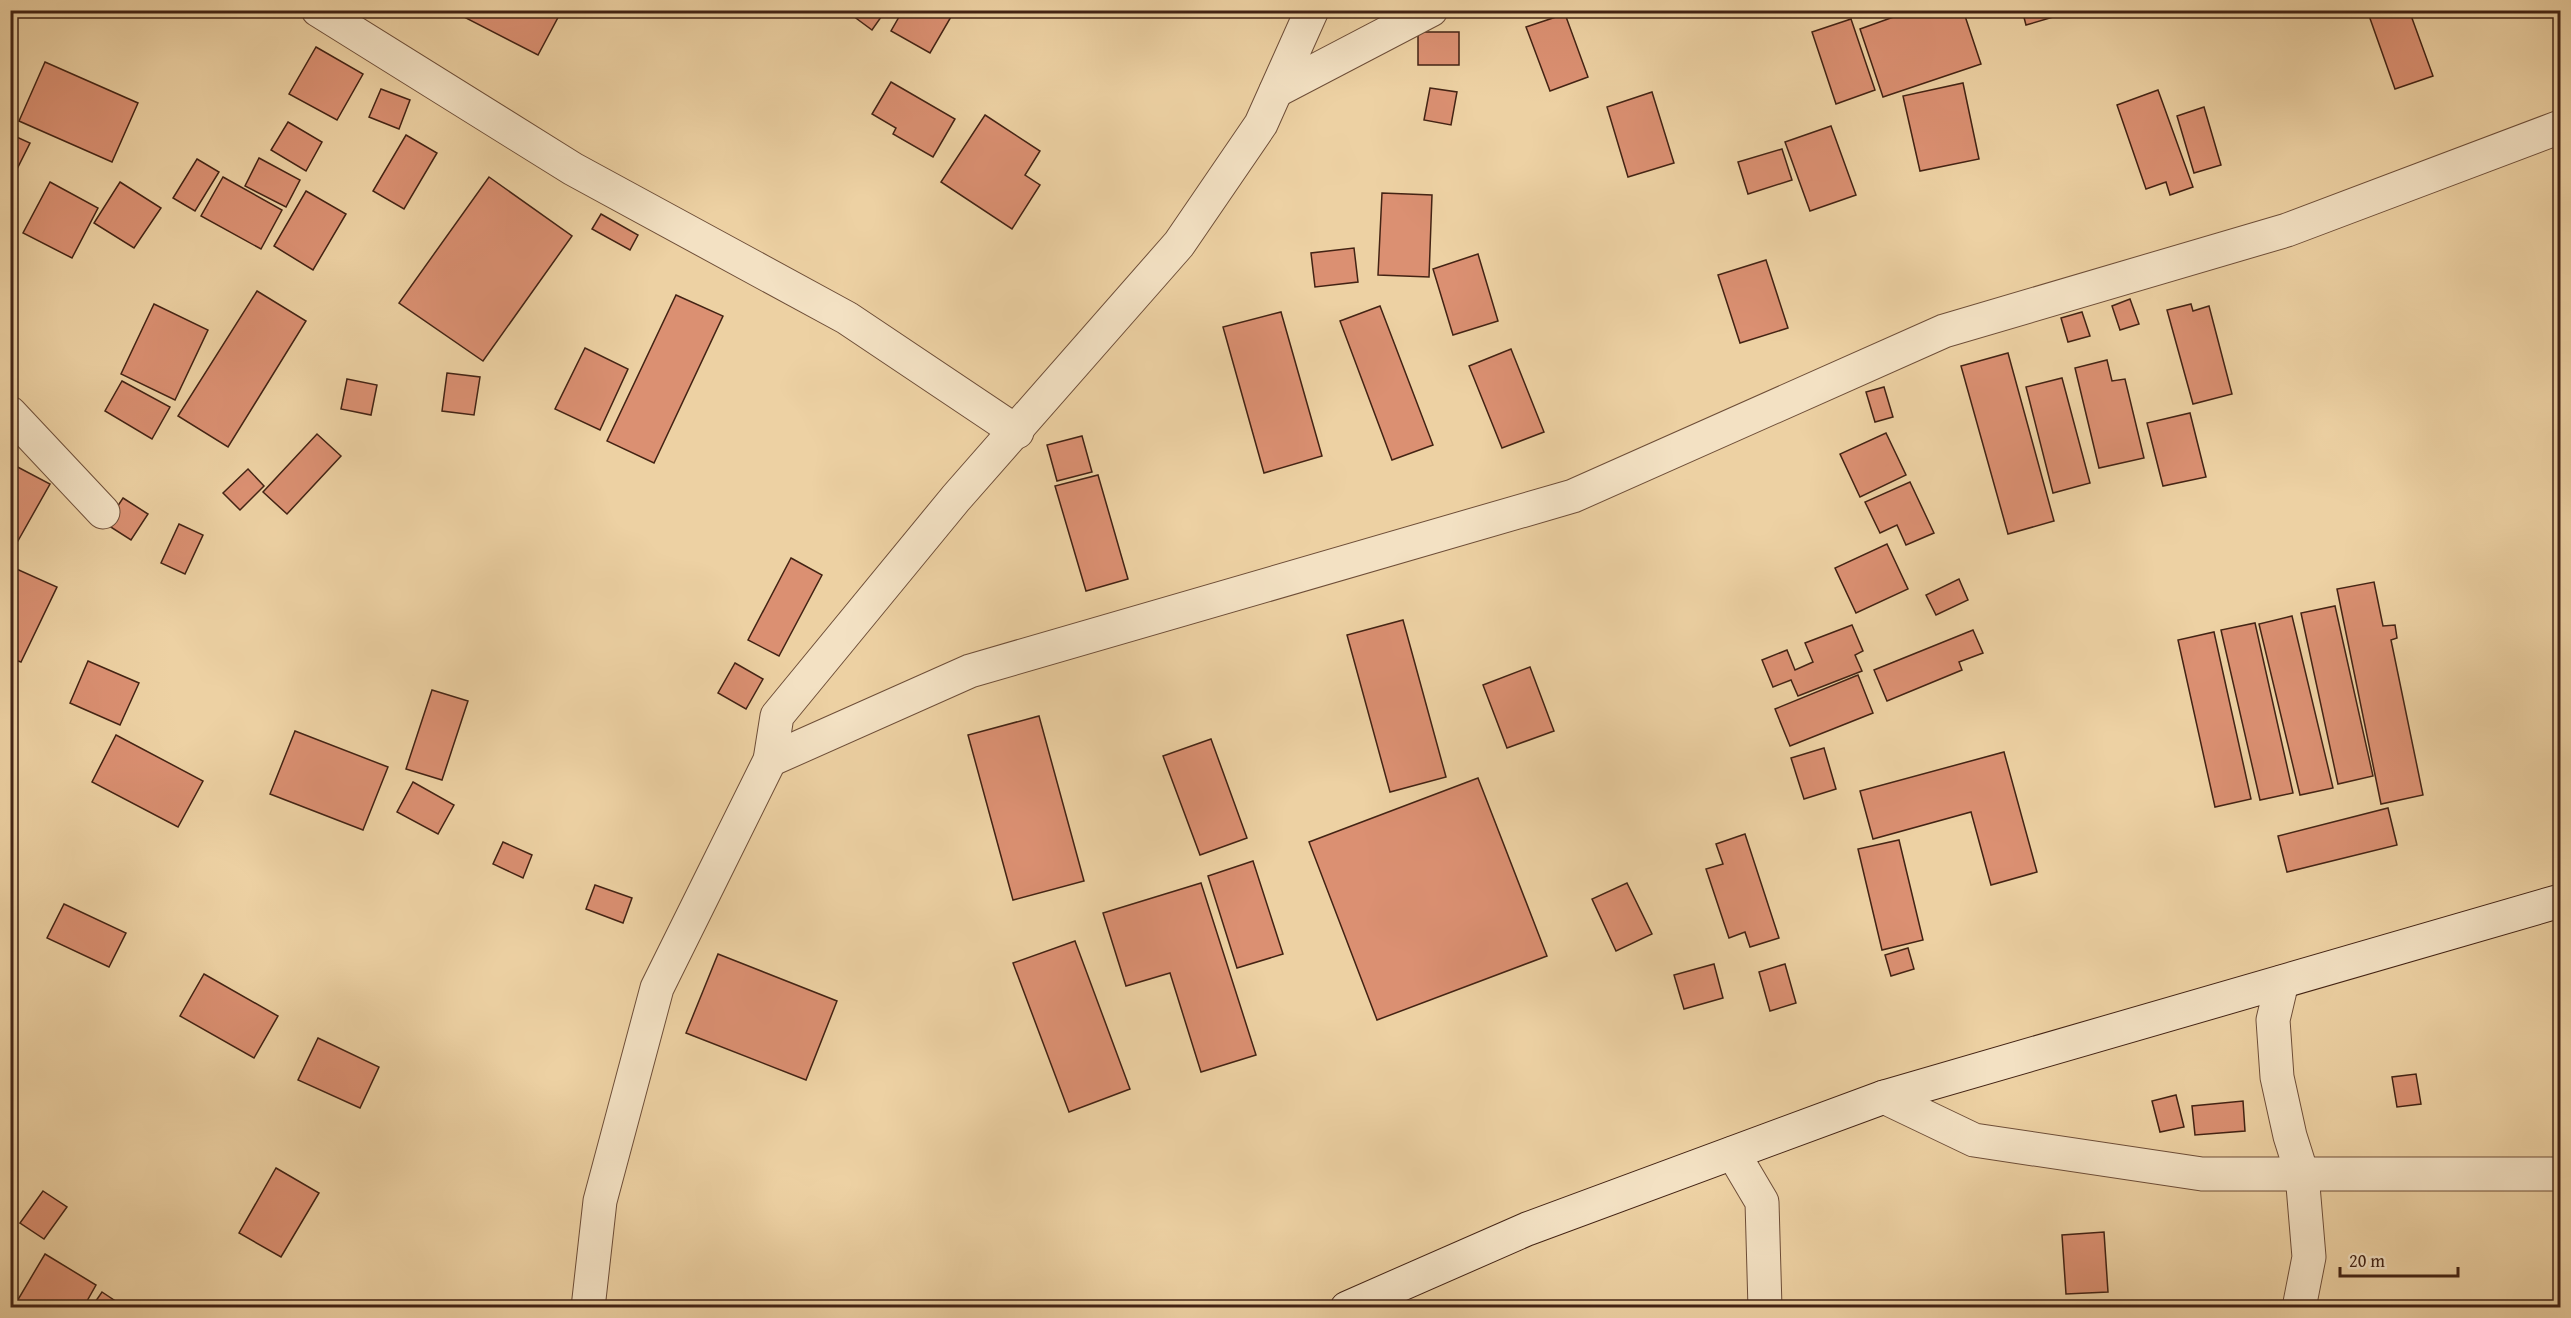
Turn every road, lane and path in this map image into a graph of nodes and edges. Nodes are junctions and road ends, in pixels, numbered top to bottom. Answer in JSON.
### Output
{"nodes":[{"id":1,"x":318,"y":10,"type":"edge"},
{"id":2,"x":1312,"y":10,"type":"edge"},
{"id":3,"x":1431,"y":10,"type":"edge"},
{"id":4,"x":1276,"y":91,"type":"junction"},
{"id":5,"x":2560,"y":128,"type":"edge"},
{"id":6,"x":10,"y":413,"type":"edge"},
{"id":7,"x":1017,"y":432,"type":"junction"},
{"id":8,"x":103,"y":512,"type":"dead end"},
{"id":9,"x":770,"y":759,"type":"junction"},
{"id":10,"x":2560,"y":901,"type":"edge"},
{"id":11,"x":2282,"y":982,"type":"junction"},
{"id":12,"x":1884,"y":1097,"type":"junction"},
{"id":13,"x":1733,"y":1153,"type":"junction"},
{"id":14,"x":2302,"y":1174,"type":"junction"},
{"id":15,"x":2560,"y":1174,"type":"edge"},
{"id":16,"x":588,"y":1308,"type":"edge"},
{"id":17,"x":1347,"y":1308,"type":"edge"},
{"id":18,"x":1764,"y":1308,"type":"edge"},
{"id":19,"x":2299,"y":1308,"type":"edge"}],
"edges":[{"from":1,"to":7,"type":"street"},
{"from":2,"to":4,"type":"street"},
{"from":3,"to":4,"type":"street"},
{"from":4,"to":7,"type":"street"},
{"from":5,"to":9,"type":"street"},
{"from":6,"to":8,"type":"street"},
{"from":7,"to":9,"type":"street"},
{"from":9,"to":16,"type":"street"},
{"from":10,"to":11,"type":"street"},
{"from":11,"to":12,"type":"street"},
{"from":11,"to":14,"type":"street"},
{"from":12,"to":13,"type":"street"},
{"from":12,"to":14,"type":"street"},
{"from":13,"to":17,"type":"street"},
{"from":13,"to":18,"type":"street"},
{"from":14,"to":15,"type":"street"},
{"from":14,"to":19,"type":"street"}]}
